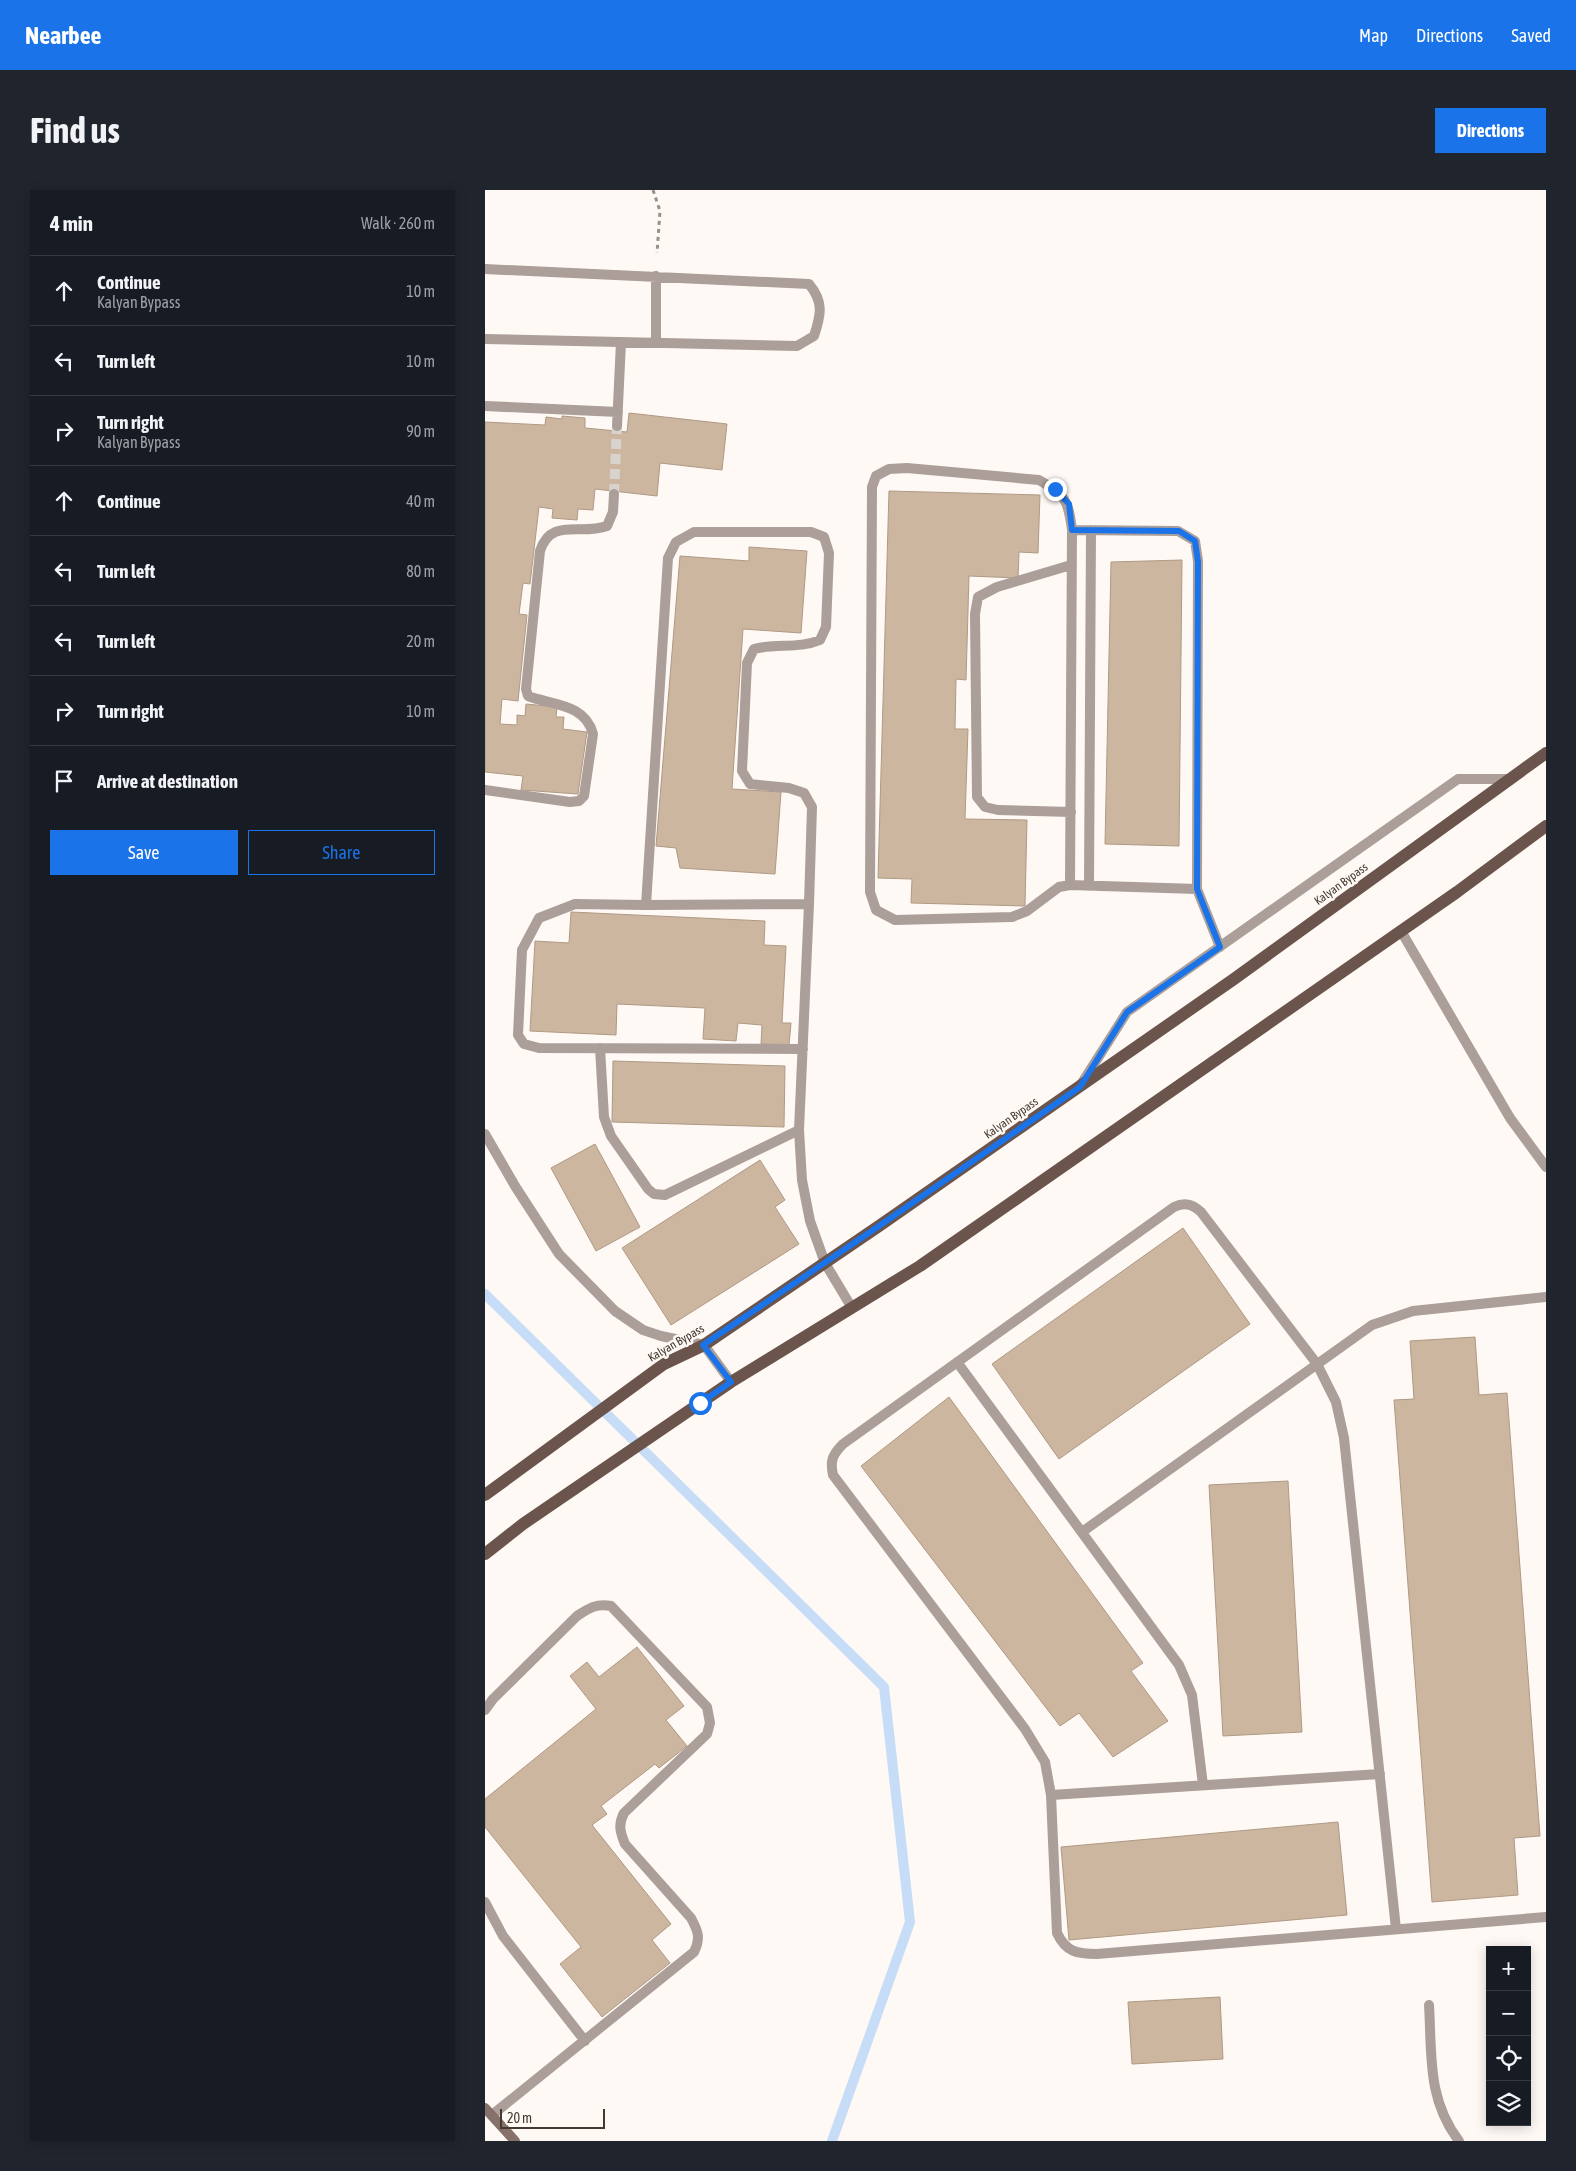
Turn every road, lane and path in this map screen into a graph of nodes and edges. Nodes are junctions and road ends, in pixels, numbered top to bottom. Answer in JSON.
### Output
{"nodes":[{"id":1,"x":653,"y":190,"type":"edge"},
{"id":2,"x":485,"y":269,"type":"edge"},
{"id":3,"x":656,"y":276,"type":"junction"},
{"id":4,"x":485,"y":339,"type":"edge"},
{"id":5,"x":621,"y":342,"type":"junction"},
{"id":6,"x":656,"y":342,"type":"junction"},
{"id":7,"x":485,"y":406,"type":"edge"},
{"id":8,"x":618,"y":412,"type":"junction"},
{"id":9,"x":617,"y":426,"type":"tunnel mouth"},
{"id":10,"x":613,"y":494,"type":"tunnel mouth"},
{"id":11,"x":1072,"y":530,"type":"junction"},
{"id":12,"x":1091,"y":530,"type":"junction"},
{"id":13,"x":1071,"y":565,"type":"junction"},
{"id":14,"x":1546,"y":752,"type":"edge"},
{"id":15,"x":1510,"y":779,"type":"junction"},
{"id":16,"x":485,"y":790,"type":"edge"},
{"id":17,"x":1071,"y":812,"type":"junction"},
{"id":18,"x":1546,"y":826,"type":"edge"},
{"id":19,"x":1070,"y":885,"type":"junction"},
{"id":20,"x":1089,"y":886,"type":"junction"},
{"id":21,"x":1197,"y":889,"type":"junction"},
{"id":22,"x":809,"y":904,"type":"junction"},
{"id":23,"x":646,"y":905,"type":"junction"},
{"id":24,"x":1401,"y":931,"type":"junction"},
{"id":25,"x":1220,"y":947,"type":"junction"},
{"id":26,"x":600,"y":1048,"type":"junction"},
{"id":27,"x":803,"y":1050,"type":"junction"},
{"id":28,"x":1080,"y":1087,"type":"junction"},
{"id":29,"x":799,"y":1130,"type":"junction"},
{"id":30,"x":485,"y":1134,"type":"edge"},
{"id":31,"x":1546,"y":1168,"type":"edge"},
{"id":32,"x":825,"y":1263,"type":"junction"},
{"id":33,"x":1546,"y":1297,"type":"edge"},
{"id":34,"x":852,"y":1308,"type":"junction"},
{"id":35,"x":703,"y":1345,"type":"junction"},
{"id":36,"x":957,"y":1362,"type":"junction"},
{"id":37,"x":1317,"y":1364,"type":"junction"},
{"id":38,"x":731,"y":1382,"type":"junction"},
{"id":39,"x":486,"y":1494,"type":"edge"},
{"id":40,"x":1082,"y":1532,"type":"junction"},
{"id":41,"x":485,"y":1554,"type":"edge"},
{"id":42,"x":485,"y":1710,"type":"edge"},
{"id":43,"x":1380,"y":1774,"type":"junction"},
{"id":44,"x":1203,"y":1785,"type":"junction"},
{"id":45,"x":1051,"y":1796,"type":"junction"},
{"id":46,"x":485,"y":1902,"type":"edge"},
{"id":47,"x":1546,"y":1917,"type":"edge"},
{"id":48,"x":1396,"y":1929,"type":"junction"},
{"id":49,"x":1429,"y":2005,"type":"dead end"},
{"id":50,"x":585,"y":2041,"type":"junction"},
{"id":51,"x":488,"y":2112,"type":"edge"},
{"id":52,"x":515,"y":2141,"type":"edge"},
{"id":53,"x":1459,"y":2141,"type":"edge"}],
"edges":[{"from":1,"to":3,"type":"path"},
{"from":2,"to":3,"type":"street"},
{"from":3,"to":6,"type":"street"},
{"from":3,"to":6,"type":"street"},
{"from":4,"to":5,"type":"street"},
{"from":5,"to":6,"type":"street"},
{"from":5,"to":8,"type":"street"},
{"from":7,"to":8,"type":"street"},
{"from":8,"to":9,"type":"street"},
{"from":10,"to":16,"type":"street"},
{"from":11,"to":12,"type":"street"},
{"from":11,"to":13,"type":"street"},
{"from":11,"to":19,"type":"street"},
{"from":12,"to":20,"type":"street"},
{"from":12,"to":21,"type":"street"},
{"from":13,"to":17,"type":"street"},
{"from":13,"to":17,"type":"street"},
{"from":14,"to":15,"type":"main road","name":"Kalyan Bypass"},
{"from":15,"to":25,"type":"street"},
{"from":15,"to":28,"type":"main road","name":"Kalyan Bypass"},
{"from":17,"to":19,"type":"street"},
{"from":18,"to":24,"type":"main road"},
{"from":19,"to":20,"type":"street"},
{"from":20,"to":21,"type":"street"},
{"from":21,"to":25,"type":"street"},
{"from":22,"to":23,"type":"street"},
{"from":22,"to":23,"type":"street"},
{"from":22,"to":27,"type":"street"},
{"from":23,"to":26,"type":"street"},
{"from":24,"to":31,"type":"street"},
{"from":24,"to":34,"type":"main road"},
{"from":25,"to":28,"type":"street"},
{"from":26,"to":27,"type":"street"},
{"from":26,"to":29,"type":"street"},
{"from":27,"to":29,"type":"street"},
{"from":28,"to":32,"type":"main road","name":"Kalyan Bypass"},
{"from":29,"to":32,"type":"street"},
{"from":30,"to":35,"type":"street"},
{"from":32,"to":34,"type":"street"},
{"from":32,"to":35,"type":"main road","name":"Kalyan Bypass"},
{"from":33,"to":37,"type":"street"},
{"from":34,"to":38,"type":"main road"},
{"from":35,"to":38,"type":"street"},
{"from":35,"to":39,"type":"main road","name":"Kalyan Bypass"},
{"from":36,"to":37,"type":"street"},
{"from":36,"to":40,"type":"street"},
{"from":36,"to":45,"type":"street"},
{"from":37,"to":40,"type":"street"},
{"from":37,"to":43,"type":"street"},
{"from":38,"to":41,"type":"main road"},
{"from":40,"to":44,"type":"street"},
{"from":42,"to":50,"type":"street"},
{"from":43,"to":44,"type":"street"},
{"from":43,"to":48,"type":"street"},
{"from":44,"to":45,"type":"street"},
{"from":45,"to":48,"type":"street"},
{"from":46,"to":50,"type":"street"},
{"from":47,"to":48,"type":"street"},
{"from":49,"to":53,"type":"street"},
{"from":50,"to":51,"type":"street"},
{"from":51,"to":52,"type":"main road"}]}
